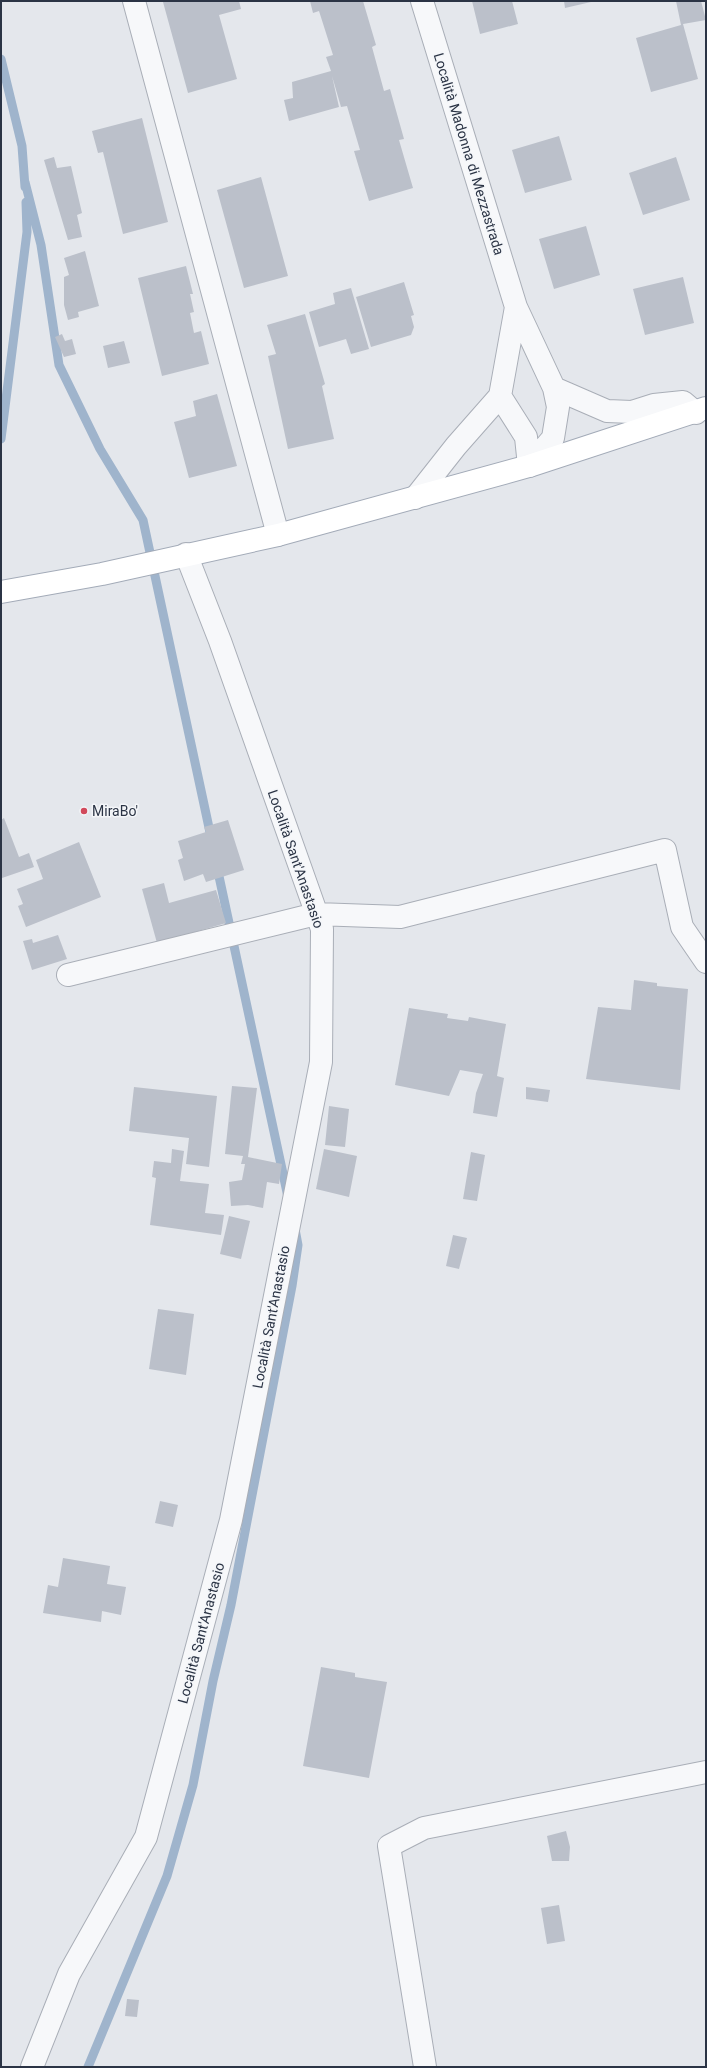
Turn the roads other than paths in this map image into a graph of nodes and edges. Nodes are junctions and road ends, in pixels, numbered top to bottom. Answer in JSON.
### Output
{"nodes":[{"id":1,"x":134,"y":1,"type":"edge"},
{"id":2,"x":422,"y":1,"type":"edge"},
{"id":3,"x":516,"y":307,"type":"junction"},
{"id":4,"x":554,"y":388,"type":"junction"},
{"id":5,"x":500,"y":396,"type":"junction"},
{"id":6,"x":701,"y":410,"type":"edge"},
{"id":7,"x":529,"y":466,"type":"junction"},
{"id":8,"x":415,"y":498,"type":"junction"},
{"id":9,"x":278,"y":535,"type":"junction"},
{"id":10,"x":186,"y":554,"type":"junction"},
{"id":11,"x":1,"y":592,"type":"edge"},
{"id":12,"x":316,"y":914,"type":"junction"},
{"id":13,"x":706,"y":962,"type":"edge"},
{"id":14,"x":68,"y":975,"type":"dead end"},
{"id":15,"x":706,"y":1772,"type":"edge"},
{"id":16,"x":32,"y":2067,"type":"edge"},
{"id":17,"x":425,"y":2067,"type":"edge"}],
"edges":[{"from":1,"to":9,"type":"street"},
{"from":2,"to":3,"type":"street","name":"Località Madonna di Mezzastrada"},
{"from":3,"to":4,"type":"street","name":"Località Madonna di Mezzastrada"},
{"from":3,"to":5,"type":"street"},
{"from":4,"to":6,"type":"street"},
{"from":4,"to":7,"type":"street","name":"Località Madonna di Mezzastrada"},
{"from":5,"to":7,"type":"street"},
{"from":5,"to":8,"type":"street"},
{"from":6,"to":7,"type":"main road"},
{"from":7,"to":8,"type":"main road"},
{"from":8,"to":9,"type":"main road"},
{"from":9,"to":10,"type":"main road"},
{"from":10,"to":11,"type":"main road"},
{"from":10,"to":12,"type":"street","name":"Località Sant'Anastasio"},
{"from":12,"to":13,"type":"street"},
{"from":12,"to":14,"type":"street"},
{"from":12,"to":16,"type":"street","name":"Località Sant'Anastasio"},
{"from":15,"to":17,"type":"street"}]}
